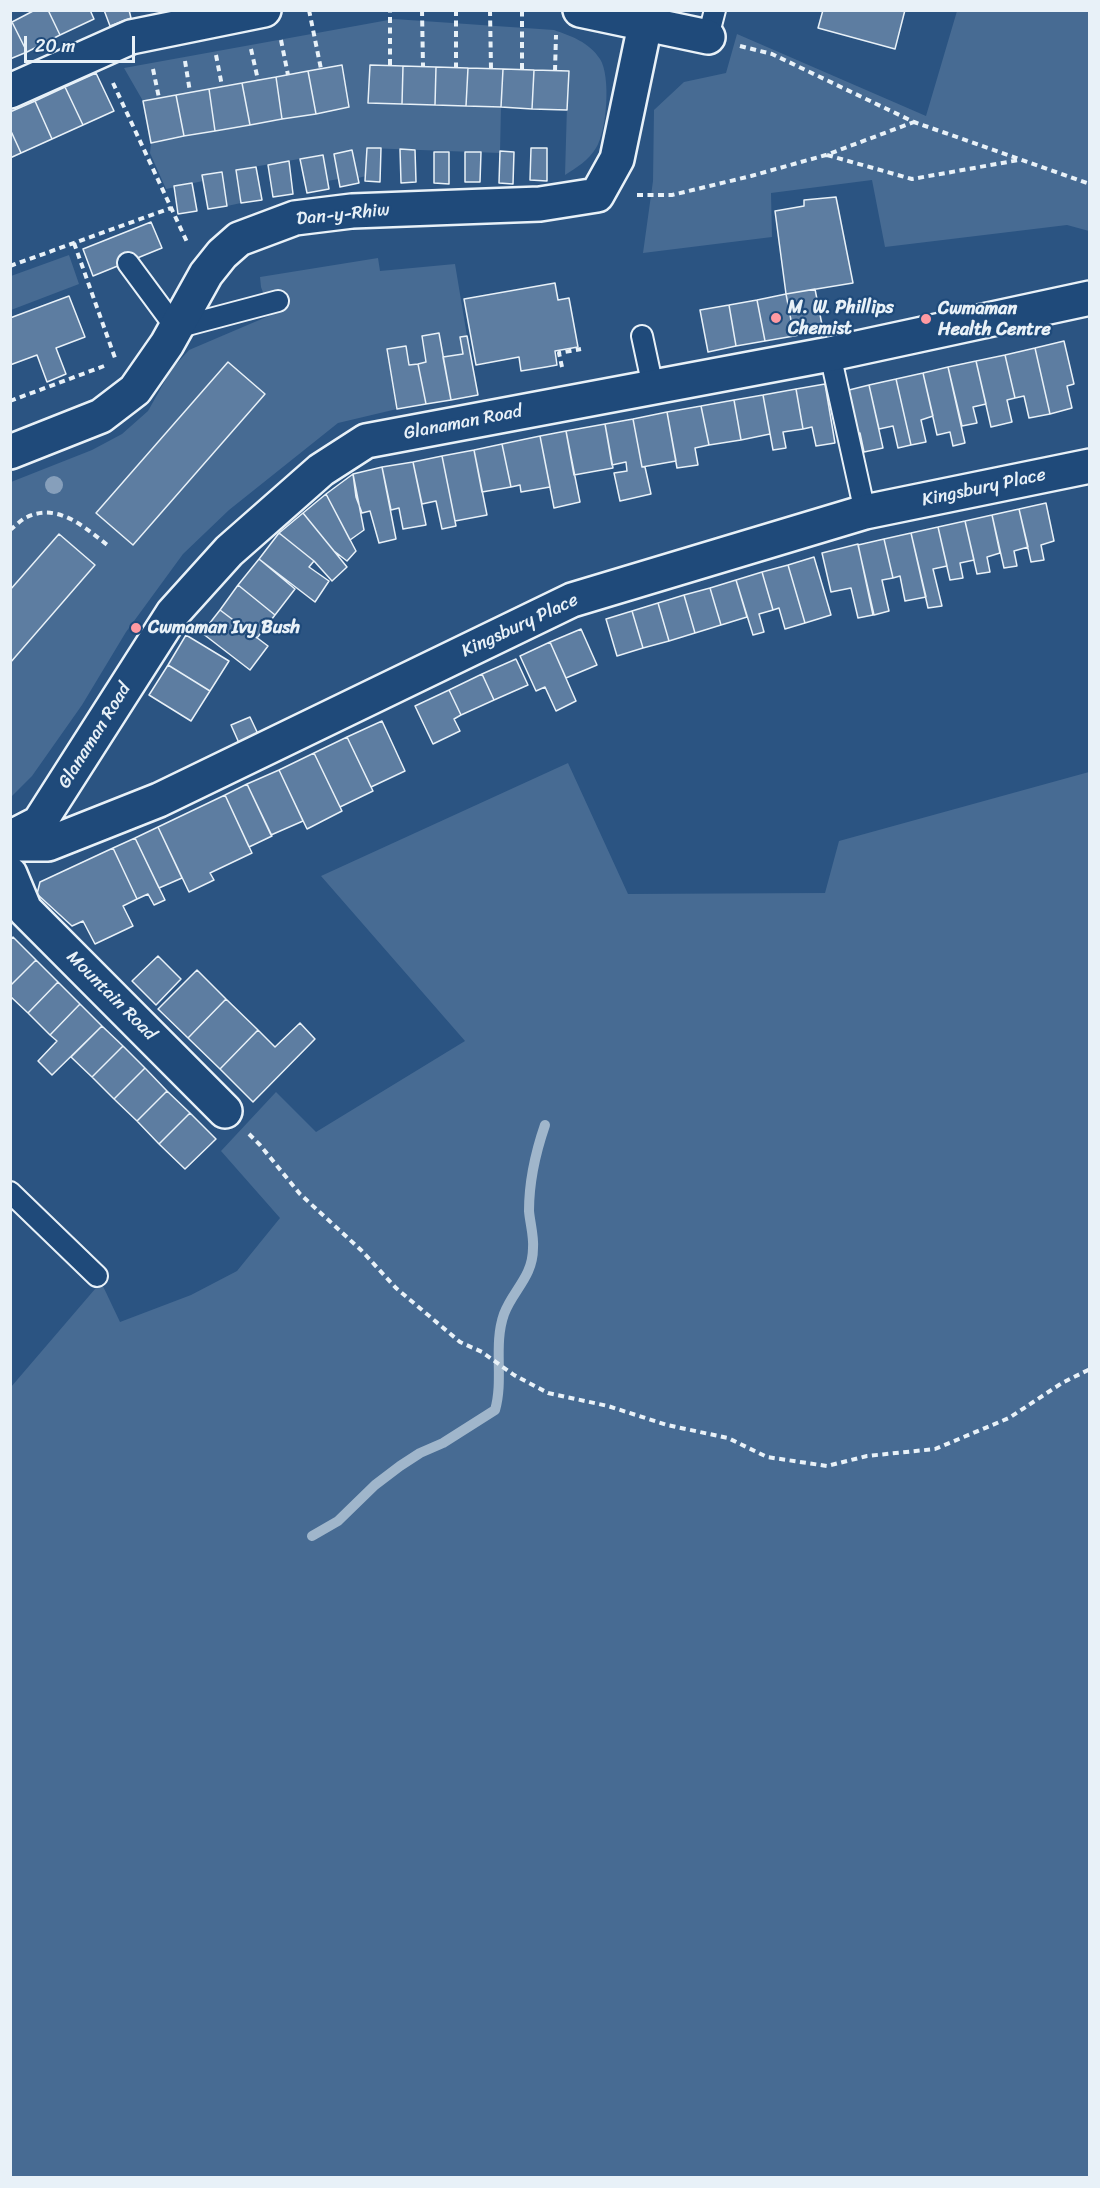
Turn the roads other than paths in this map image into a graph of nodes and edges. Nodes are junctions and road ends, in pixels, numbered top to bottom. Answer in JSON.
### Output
{"nodes":[{"id":1,"x":264,"y":10,"type":"edge"},
{"id":2,"x":568,"y":21,"type":"edge"},
{"id":3,"x":711,"y":24,"type":"edge"},
{"id":4,"x":645,"y":25,"type":"junction"},
{"id":5,"x":10,"y":91,"type":"edge"},
{"id":6,"x":129,"y":263,"type":"dead end"},
{"id":7,"x":1089,"y":298,"type":"edge"},
{"id":8,"x":278,"y":301,"type":"dead end"},
{"id":9,"x":176,"y":328,"type":"junction"},
{"id":10,"x":642,"y":336,"type":"dead end"},
{"id":11,"x":830,"y":354,"type":"junction"},
{"id":12,"x":653,"y":387,"type":"junction"},
{"id":13,"x":10,"y":452,"type":"edge"},
{"id":14,"x":1089,"y":466,"type":"edge"},
{"id":15,"x":866,"y":512,"type":"junction"},
{"id":16,"x":10,"y":838,"type":"edge"},
{"id":17,"x":10,"y":844,"type":"edge"},
{"id":18,"x":10,"y":874,"type":"edge"},
{"id":19,"x":225,"y":1111,"type":"road end"},
{"id":20,"x":10,"y":1192,"type":"edge"},
{"id":21,"x":97,"y":1276,"type":"dead end"}],
"edges":[{"from":1,"to":5,"type":"street"},
{"from":2,"to":4,"type":"street"},
{"from":3,"to":4,"type":"street"},
{"from":4,"to":9,"type":"street","name":"Dan-y-Rhiw"},
{"from":6,"to":9,"type":"lane"},
{"from":7,"to":11,"type":"street","name":"Glanaman Road"},
{"from":8,"to":9,"type":"lane"},
{"from":9,"to":13,"type":"street","name":"Dan-y-Rhiw"},
{"from":10,"to":12,"type":"lane"},
{"from":11,"to":12,"type":"street","name":"Glanaman Road"},
{"from":11,"to":15,"type":"lane"},
{"from":12,"to":16,"type":"street","name":"Glanaman Road"},
{"from":14,"to":15,"type":"street","name":"Kingsbury Place"},
{"from":15,"to":17,"type":"street","name":"Kingsbury Place"},
{"from":18,"to":19,"type":"street","name":"Mountain Road"},
{"from":20,"to":21,"type":"lane"}]}
